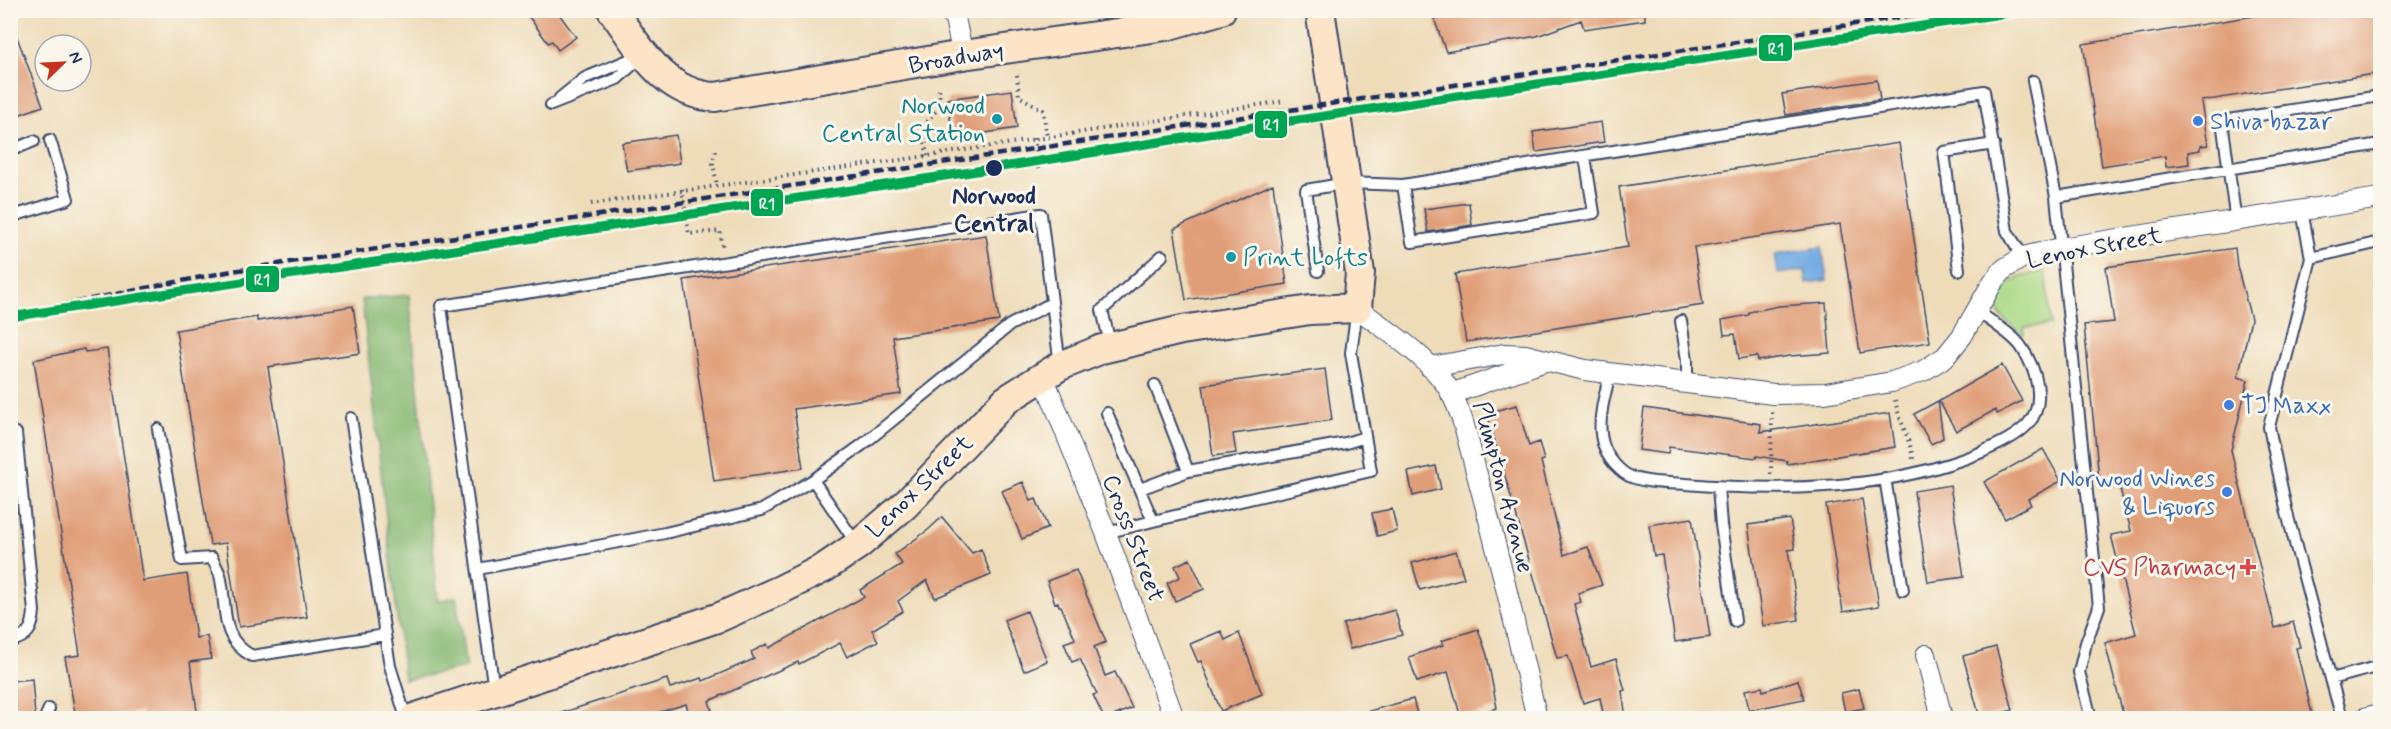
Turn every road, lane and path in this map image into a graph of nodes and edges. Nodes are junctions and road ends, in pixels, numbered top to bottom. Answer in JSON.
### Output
{"nodes":[{"id":1,"x":612,"y":10,"type":"edge"},
{"id":2,"x":953,"y":10,"type":"edge"},
{"id":3,"x":1320,"y":10,"type":"edge"},
{"id":4,"x":1220,"y":11,"type":"edge"},
{"id":5,"x":1165,"y":18,"type":"edge"},
{"id":6,"x":644,"y":53,"type":"junction"},
{"id":7,"x":963,"y":55,"type":"junction"},
{"id":8,"x":1017,"y":75,"type":"dead end"},
{"id":9,"x":2032,"y":81,"type":"dead end"},
{"id":10,"x":939,"y":86,"type":"dead end"},
{"id":11,"x":2380,"y":96,"type":"edge"},
{"id":12,"x":1284,"y":101,"type":"dead end"},
{"id":13,"x":1047,"y":137,"type":"junction"},
{"id":14,"x":1034,"y":138,"type":"junction"},
{"id":15,"x":50,"y":140,"type":"dead end"},
{"id":16,"x":34,"y":141,"type":"dead end"},
{"id":17,"x":1994,"y":144,"type":"junction"},
{"id":18,"x":2380,"y":144,"type":"edge"},
{"id":19,"x":10,"y":151,"type":"edge"},
{"id":20,"x":715,"y":151,"type":"dead end"},
{"id":21,"x":927,"y":156,"type":"junction"},
{"id":22,"x":1585,"y":157,"type":"junction"},
{"id":23,"x":2228,"y":169,"type":"junction"},
{"id":24,"x":1039,"y":172,"type":"dead end"},
{"id":25,"x":1347,"y":183,"type":"junction"},
{"id":26,"x":717,"y":185,"type":"junction"},
{"id":27,"x":1403,"y":185,"type":"junction"},
{"id":28,"x":682,"y":189,"type":"junction"},
{"id":29,"x":2056,"y":197,"type":"junction"},
{"id":30,"x":2380,"y":198,"type":"edge"},
{"id":31,"x":591,"y":204,"type":"dead end"},
{"id":32,"x":10,"y":211,"type":"edge"},
{"id":33,"x":2302,"y":211,"type":"junction"},
{"id":34,"x":2236,"y":222,"type":"junction"},
{"id":35,"x":2380,"y":242,"type":"edge"},
{"id":36,"x":2061,"y":248,"type":"junction"},
{"id":37,"x":1162,"y":255,"type":"dead end"},
{"id":38,"x":2023,"y":256,"type":"junction"},
{"id":39,"x":2312,"y":258,"type":"junction"},
{"id":40,"x":726,"y":263,"type":"junction"},
{"id":41,"x":1959,"y":270,"type":"dead end"},
{"id":42,"x":1318,"y":271,"type":"dead end"},
{"id":43,"x":1052,"y":303,"type":"junction"},
{"id":44,"x":1357,"y":308,"type":"junction"},
{"id":45,"x":1977,"y":311,"type":"junction"},
{"id":46,"x":1681,"y":321,"type":"dead end"},
{"id":47,"x":1111,"y":347,"type":"junction"},
{"id":48,"x":1545,"y":361,"type":"junction"},
{"id":49,"x":1430,"y":367,"type":"junction"},
{"id":50,"x":1051,"y":371,"type":"junction"},
{"id":51,"x":1610,"y":374,"type":"junction"},
{"id":52,"x":1892,"y":382,"type":"junction"},
{"id":53,"x":1687,"y":383,"type":"junction"},
{"id":54,"x":1155,"y":385,"type":"dead end"},
{"id":55,"x":1451,"y":394,"type":"junction"},
{"id":56,"x":1107,"y":413,"type":"dead end"},
{"id":57,"x":351,"y":418,"type":"dead end"},
{"id":58,"x":158,"y":429,"type":"dead end"},
{"id":59,"x":16,"y":432,"type":"dead end"},
{"id":60,"x":1772,"y":435,"type":"dead end"},
{"id":61,"x":1365,"y":437,"type":"junction"},
{"id":62,"x":1188,"y":471,"type":"junction"},
{"id":63,"x":1915,"y":472,"type":"junction"},
{"id":64,"x":1885,"y":478,"type":"junction"},
{"id":65,"x":813,"y":480,"type":"junction"},
{"id":66,"x":1718,"y":487,"type":"junction"},
{"id":67,"x":1140,"y":489,"type":"junction"},
{"id":68,"x":1771,"y":489,"type":"junction"},
{"id":69,"x":1153,"y":521,"type":"junction"},
{"id":70,"x":1106,"y":533,"type":"junction"},
{"id":71,"x":858,"y":545,"type":"junction"},
{"id":72,"x":478,"y":569,"type":"junction"},
{"id":73,"x":1903,"y":590,"type":"dead end"},
{"id":74,"x":1735,"y":621,"type":"dead end"},
{"id":75,"x":385,"y":635,"type":"junction"},
{"id":76,"x":10,"y":640,"type":"edge"},
{"id":77,"x":1926,"y":655,"type":"dead end"},
{"id":78,"x":2380,"y":666,"type":"edge"},
{"id":79,"x":2331,"y":679,"type":"junction"},
{"id":80,"x":494,"y":693,"type":"junction"},
{"id":81,"x":2380,"y":714,"type":"edge"},
{"id":82,"x":406,"y":718,"type":"edge"},
{"id":83,"x":414,"y":718,"type":"edge"},
{"id":84,"x":1174,"y":718,"type":"edge"},
{"id":85,"x":1537,"y":718,"type":"edge"},
{"id":86,"x":1942,"y":718,"type":"edge"},
{"id":87,"x":2091,"y":718,"type":"edge"},
{"id":88,"x":2342,"y":718,"type":"edge"},
{"id":89,"x":2365,"y":718,"type":"edge"}],
"edges":[{"from":1,"to":6,"type":"street"},
{"from":2,"to":7,"type":"street"},
{"from":3,"to":25,"type":"street"},
{"from":4,"to":5,"type":"street","name":"Broadway"},
{"from":5,"to":7,"type":"street","name":"Broadway"},
{"from":6,"to":6,"type":"lane"},
{"from":6,"to":7,"type":"street","name":"Broadway"},
{"from":8,"to":13,"type":"path"},
{"from":9,"to":29,"type":"lane"},
{"from":10,"to":21,"type":"path"},
{"from":11,"to":23,"type":"lane"},
{"from":12,"to":13,"type":"path"},
{"from":13,"to":14,"type":"path"},
{"from":14,"to":21,"type":"path"},
{"from":14,"to":24,"type":"path"},
{"from":15,"to":32,"type":"lane"},
{"from":16,"to":19,"type":"lane"},
{"from":17,"to":22,"type":"lane"},
{"from":17,"to":38,"type":"lane"},
{"from":17,"to":41,"type":"lane"},
{"from":18,"to":23,"type":"lane"},
{"from":20,"to":26,"type":"path"},
{"from":21,"to":26,"type":"path"},
{"from":22,"to":27,"type":"lane"},
{"from":22,"to":27,"type":"lane"},
{"from":23,"to":29,"type":"lane"},
{"from":23,"to":34,"type":"lane"},
{"from":25,"to":27,"type":"lane"},
{"from":25,"to":42,"type":"lane"},
{"from":25,"to":44,"type":"street"},
{"from":26,"to":28,"type":"path"},
{"from":28,"to":31,"type":"path"},
{"from":28,"to":40,"type":"path"},
{"from":29,"to":36,"type":"lane"},
{"from":30,"to":33,"type":"street","name":"Lenox Street"},
{"from":33,"to":34,"type":"street","name":"Lenox Street"},
{"from":33,"to":39,"type":"lane"},
{"from":34,"to":36,"type":"street","name":"Lenox Street"},
{"from":35,"to":39,"type":"lane"},
{"from":36,"to":38,"type":"street","name":"Lenox Street"},
{"from":36,"to":87,"type":"lane"},
{"from":37,"to":47,"type":"lane"},
{"from":38,"to":45,"type":"street","name":"Lenox Street"},
{"from":39,"to":79,"type":"lane"},
{"from":40,"to":43,"type":"lane"},
{"from":40,"to":72,"type":"lane"},
{"from":43,"to":50,"type":"lane"},
{"from":43,"to":65,"type":"lane"},
{"from":44,"to":47,"type":"street","name":"Lenox Street"},
{"from":44,"to":49,"type":"street","name":"Plimpton Avenue"},
{"from":44,"to":61,"type":"lane"},
{"from":45,"to":52,"type":"street","name":"Lenox Street"},
{"from":45,"to":63,"type":"lane"},
{"from":46,"to":53,"type":"lane"},
{"from":47,"to":50,"type":"street","name":"Lenox Street"},
{"from":48,"to":49,"type":"street","name":"Lenox Street"},
{"from":48,"to":51,"type":"street","name":"Lenox Street"},
{"from":48,"to":55,"type":"street"},
{"from":49,"to":55,"type":"street","name":"Plimpton Avenue"},
{"from":50,"to":70,"type":"street","name":"Cross Street"},
{"from":50,"to":71,"type":"street","name":"Lenox Street"},
{"from":51,"to":53,"type":"street","name":"Lenox Street"},
{"from":51,"to":66,"type":"lane"},
{"from":52,"to":53,"type":"street","name":"Lenox Street"},
{"from":52,"to":63,"type":"path"},
{"from":54,"to":62,"type":"lane"},
{"from":55,"to":85,"type":"street","name":"Plimpton Avenue"},
{"from":56,"to":67,"type":"lane"},
{"from":57,"to":75,"type":"lane"},
{"from":58,"to":75,"type":"lane"},
{"from":59,"to":76,"type":"lane"},
{"from":60,"to":68,"type":"path"},
{"from":61,"to":62,"type":"lane"},
{"from":61,"to":69,"type":"lane"},
{"from":62,"to":67,"type":"lane"},
{"from":63,"to":64,"type":"lane"},
{"from":64,"to":68,"type":"lane"},
{"from":64,"to":73,"type":"lane"},
{"from":65,"to":71,"type":"lane"},
{"from":65,"to":72,"type":"lane"},
{"from":66,"to":68,"type":"lane"},
{"from":66,"to":74,"type":"lane"},
{"from":67,"to":69,"type":"lane"},
{"from":69,"to":70,"type":"lane"},
{"from":70,"to":84,"type":"street","name":"Cross Street"},
{"from":71,"to":80,"type":"street","name":"Lenox Street"},
{"from":72,"to":80,"type":"lane"},
{"from":75,"to":82,"type":"lane"},
{"from":77,"to":86,"type":"street"},
{"from":78,"to":79,"type":"lane"},
{"from":79,"to":88,"type":"lane"},
{"from":80,"to":83,"type":"street","name":"Lenox Street"},
{"from":81,"to":89,"type":"street"}]}
